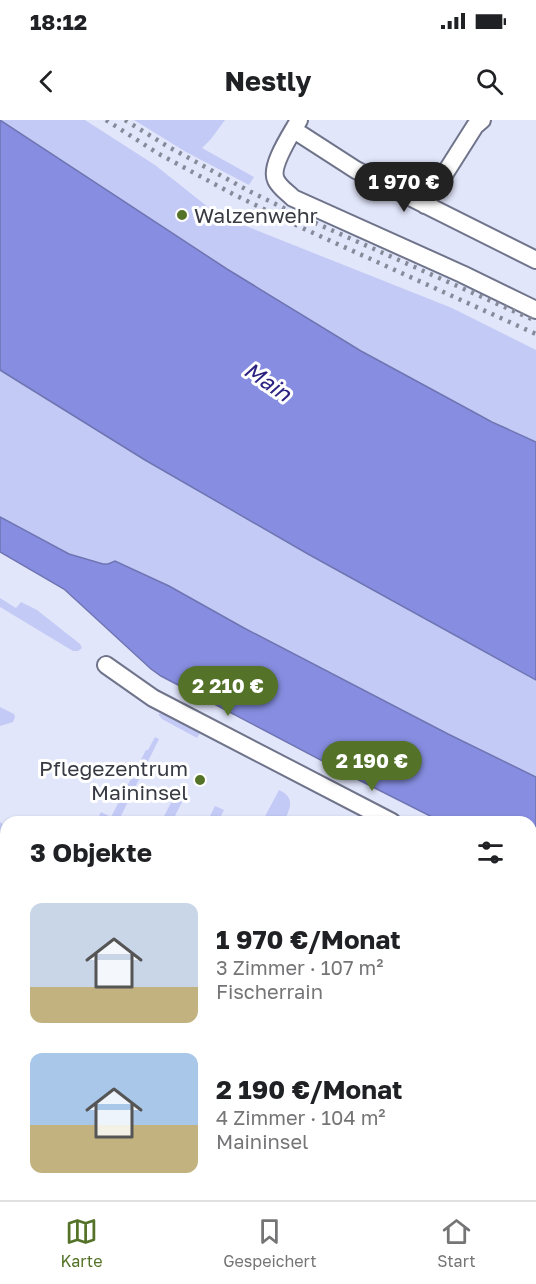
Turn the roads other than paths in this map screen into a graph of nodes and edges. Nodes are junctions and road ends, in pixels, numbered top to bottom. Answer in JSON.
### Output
{"nodes":[{"id":1,"x":482,"y":120,"type":"edge"},
{"id":2,"x":296,"y":125,"type":"edge"},
{"id":3,"x":425,"y":205,"type":"junction"},
{"id":4,"x":536,"y":260,"type":"edge"},
{"id":5,"x":536,"y":310,"type":"edge"},
{"id":6,"x":106,"y":665,"type":"dead end"},
{"id":7,"x":380,"y":816,"type":"edge"}],
"edges":[{"from":1,"to":3,"type":"street"},
{"from":2,"to":3,"type":"street"},
{"from":2,"to":5,"type":"street"},
{"from":3,"to":4,"type":"street"},
{"from":6,"to":7,"type":"street"}]}
